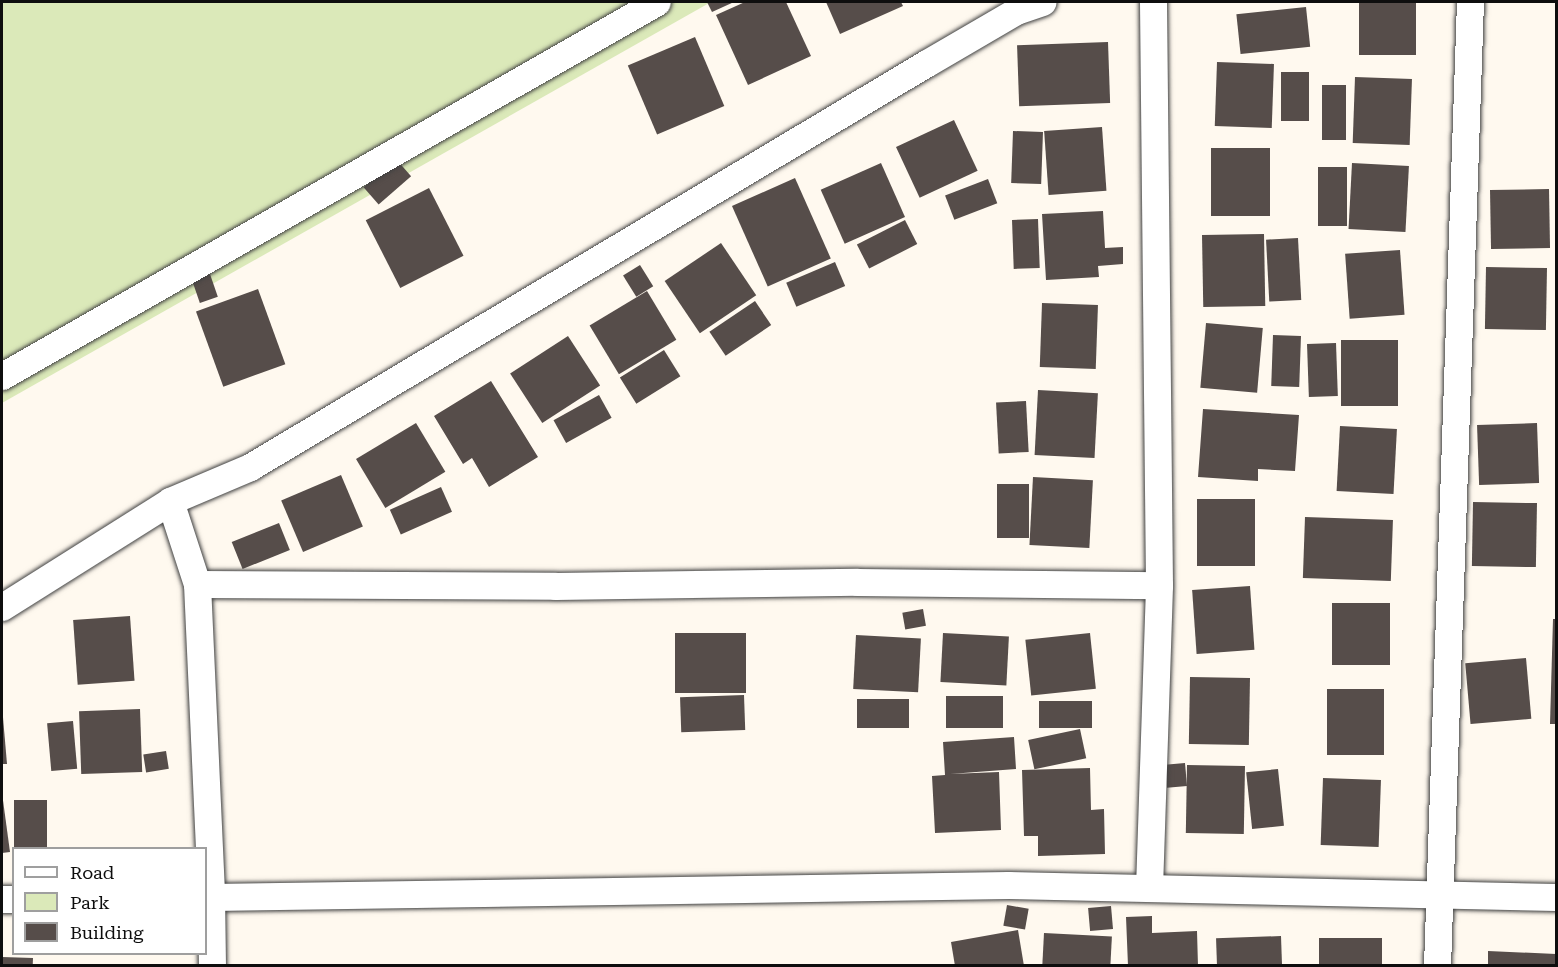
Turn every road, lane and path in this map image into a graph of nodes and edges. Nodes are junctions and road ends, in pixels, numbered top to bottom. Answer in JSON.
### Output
{"nodes":[{"id":1,"x":657,"y":2,"type":"edge"},
{"id":2,"x":1042,"y":2,"type":"edge"},
{"id":3,"x":1153,"y":2,"type":"edge"},
{"id":4,"x":1470,"y":2,"type":"edge"},
{"id":5,"x":2,"y":376,"type":"edge"},
{"id":6,"x":170,"y":501,"type":"junction"},
{"id":7,"x":197,"y":584,"type":"junction"},
{"id":8,"x":1159,"y":585,"type":"junction"},
{"id":9,"x":2,"y":607,"type":"edge"},
{"id":10,"x":206,"y":847,"type":"edge"},
{"id":11,"x":207,"y":869,"type":"edge"},
{"id":12,"x":1149,"y":888,"type":"junction"},
{"id":13,"x":1439,"y":893,"type":"junction"},
{"id":14,"x":208,"y":897,"type":"edge"},
{"id":15,"x":1557,"y":897,"type":"edge"},
{"id":16,"x":212,"y":966,"type":"edge"},
{"id":17,"x":1437,"y":966,"type":"edge"}],
"edges":[{"from":1,"to":5,"type":"street"},
{"from":2,"to":6,"type":"street"},
{"from":3,"to":8,"type":"street"},
{"from":4,"to":13,"type":"street"},
{"from":6,"to":7,"type":"street"},
{"from":6,"to":9,"type":"street"},
{"from":7,"to":8,"type":"street"},
{"from":7,"to":10,"type":"street"},
{"from":8,"to":12,"type":"street"},
{"from":11,"to":14,"type":"street"},
{"from":12,"to":13,"type":"street"},
{"from":12,"to":14,"type":"street"},
{"from":13,"to":15,"type":"street"},
{"from":13,"to":17,"type":"street"},
{"from":14,"to":16,"type":"street"}]}
